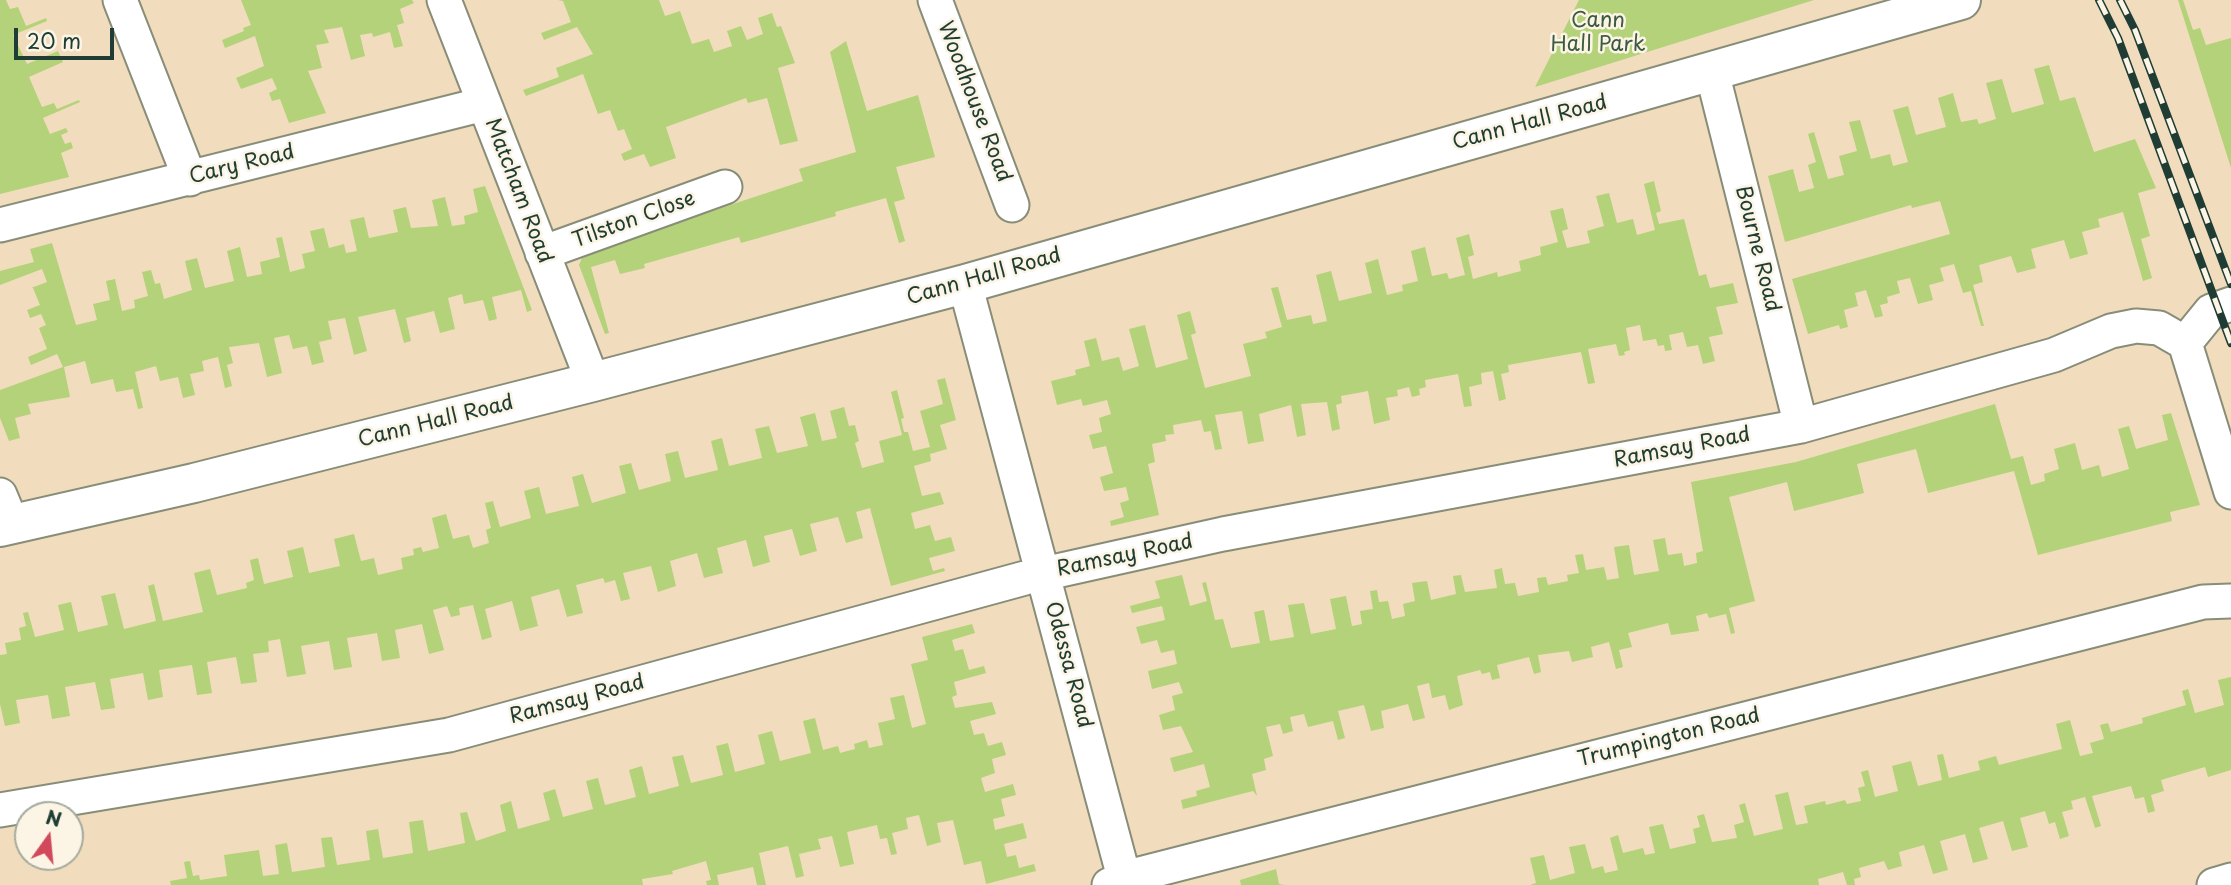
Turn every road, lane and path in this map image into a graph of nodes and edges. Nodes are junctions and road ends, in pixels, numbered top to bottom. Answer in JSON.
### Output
{"nodes":[{"id":1,"x":120,"y":0,"type":"edge"},
{"id":2,"x":444,"y":0,"type":"edge"},
{"id":3,"x":935,"y":0,"type":"edge"},
{"id":4,"x":1961,"y":0,"type":"edge"},
{"id":5,"x":1712,"y":72,"type":"junction"},
{"id":6,"x":484,"y":104,"type":"junction"},
{"id":7,"x":190,"y":179,"type":"junction"},
{"id":8,"x":725,"y":187,"type":"dead end"},
{"id":9,"x":1012,"y":205,"type":"dead end"},
{"id":10,"x":0,"y":225,"type":"edge"},
{"id":11,"x":542,"y":253,"type":"junction"},
{"id":12,"x":965,"y":284,"type":"junction"},
{"id":13,"x":2231,"y":304,"type":"edge"},
{"id":14,"x":2185,"y":343,"type":"junction"},
{"id":15,"x":593,"y":382,"type":"junction"},
{"id":16,"x":1801,"y":426,"type":"junction"},
{"id":17,"x":2231,"y":492,"type":"edge"},
{"id":18,"x":4,"y":515,"type":"edge"},
{"id":19,"x":1043,"y":574,"type":"junction"},
{"id":20,"x":2231,"y":601,"type":"edge"},
{"id":21,"x":0,"y":810,"type":"edge"},
{"id":22,"x":2231,"y":880,"type":"edge"},
{"id":23,"x":1120,"y":883,"type":"edge"},
{"id":24,"x":2214,"y":885,"type":"edge"}],
"edges":[{"from":1,"to":7,"type":"street"},
{"from":2,"to":6,"type":"street","name":"Matcham Road"},
{"from":3,"to":9,"type":"street","name":"Woodhouse Road"},
{"from":4,"to":5,"type":"street","name":"Cann Hall Road"},
{"from":5,"to":12,"type":"street","name":"Cann Hall Road"},
{"from":5,"to":16,"type":"street","name":"Bourne Road"},
{"from":6,"to":7,"type":"street","name":"Cary Road"},
{"from":6,"to":11,"type":"street","name":"Matcham Road"},
{"from":7,"to":10,"type":"street","name":"Cary Road"},
{"from":8,"to":11,"type":"street","name":"Tilston Close"},
{"from":11,"to":15,"type":"street","name":"Matcham Road"},
{"from":12,"to":15,"type":"street","name":"Cann Hall Road"},
{"from":12,"to":19,"type":"street","name":"Odessa Road"},
{"from":13,"to":14,"type":"street"},
{"from":14,"to":16,"type":"street","name":"Ramsay Road"},
{"from":14,"to":17,"type":"street"},
{"from":15,"to":18,"type":"street","name":"Cann Hall Road"},
{"from":16,"to":19,"type":"street","name":"Ramsay Road"},
{"from":19,"to":21,"type":"street","name":"Ramsay Road"},
{"from":19,"to":23,"type":"street","name":"Odessa Road"},
{"from":20,"to":23,"type":"street","name":"Trumpington Road"},
{"from":22,"to":24,"type":"street"}]}
